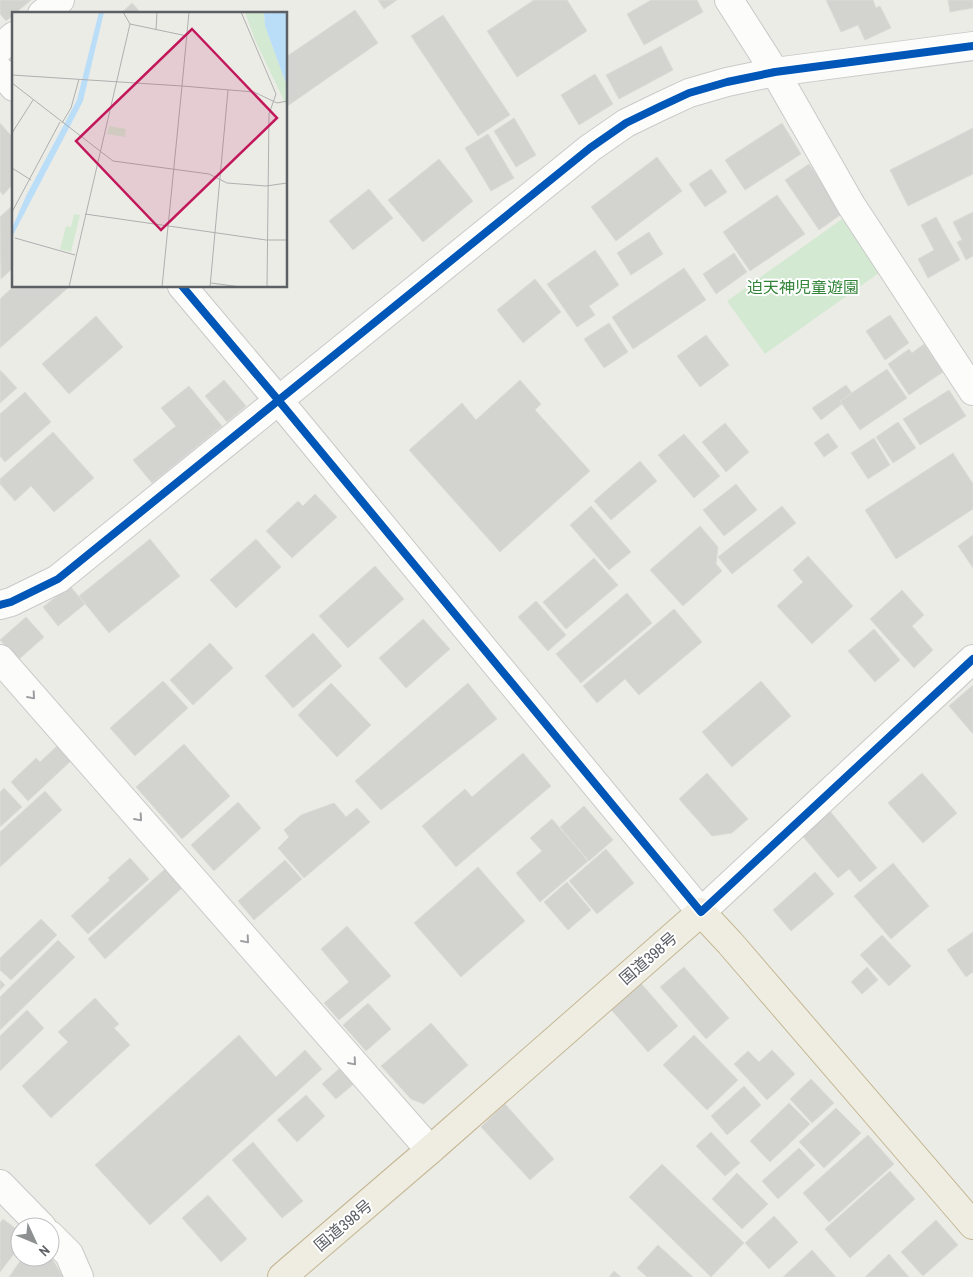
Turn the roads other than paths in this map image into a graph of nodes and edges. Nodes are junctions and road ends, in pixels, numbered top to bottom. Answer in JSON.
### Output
{"nodes":[{"id":1,"x":60,"y":0,"type":"edge"},
{"id":2,"x":729,"y":0,"type":"edge"},
{"id":3,"x":45,"y":12,"type":"edge"},
{"id":4,"x":12,"y":38,"type":"edge"},
{"id":5,"x":973,"y":46,"type":"edge"},
{"id":6,"x":0,"y":48,"type":"edge"},
{"id":7,"x":0,"y":71,"type":"edge"},
{"id":8,"x":775,"y":72,"type":"junction"},
{"id":9,"x":12,"y":85,"type":"edge"},
{"id":10,"x":184,"y":288,"type":"edge"},
{"id":11,"x":973,"y":391,"type":"edge"},
{"id":12,"x":279,"y":401,"type":"junction"},
{"id":13,"x":0,"y":605,"type":"edge"},
{"id":14,"x":0,"y":659,"type":"edge"},
{"id":15,"x":973,"y":659,"type":"edge"},
{"id":16,"x":701,"y":912,"type":"junction"},
{"id":17,"x":430,"y":1150,"type":"junction"},
{"id":18,"x":0,"y":1184,"type":"edge"},
{"id":19,"x":969,"y":1212,"type":"edge"},
{"id":20,"x":32,"y":1217,"type":"edge"},
{"id":21,"x":60,"y":1245,"type":"edge"},
{"id":22,"x":79,"y":1277,"type":"edge"},
{"id":23,"x":282,"y":1277,"type":"edge"}],
"edges":[{"from":1,"to":3,"type":"street"},
{"from":2,"to":8,"type":"street"},
{"from":4,"to":6,"type":"street"},
{"from":5,"to":8,"type":"street"},
{"from":7,"to":9,"type":"street"},
{"from":8,"to":11,"type":"street"},
{"from":8,"to":12,"type":"street"},
{"from":10,"to":12,"type":"street"},
{"from":12,"to":13,"type":"street"},
{"from":12,"to":16,"type":"street"},
{"from":14,"to":17,"type":"street","one_way":true},
{"from":15,"to":16,"type":"street"},
{"from":16,"to":17,"type":"highway","name":"国道398号"},
{"from":16,"to":19,"type":"highway"},
{"from":17,"to":23,"type":"highway","name":"国道398号"},
{"from":18,"to":20,"type":"street"},
{"from":21,"to":22,"type":"street"}]}
